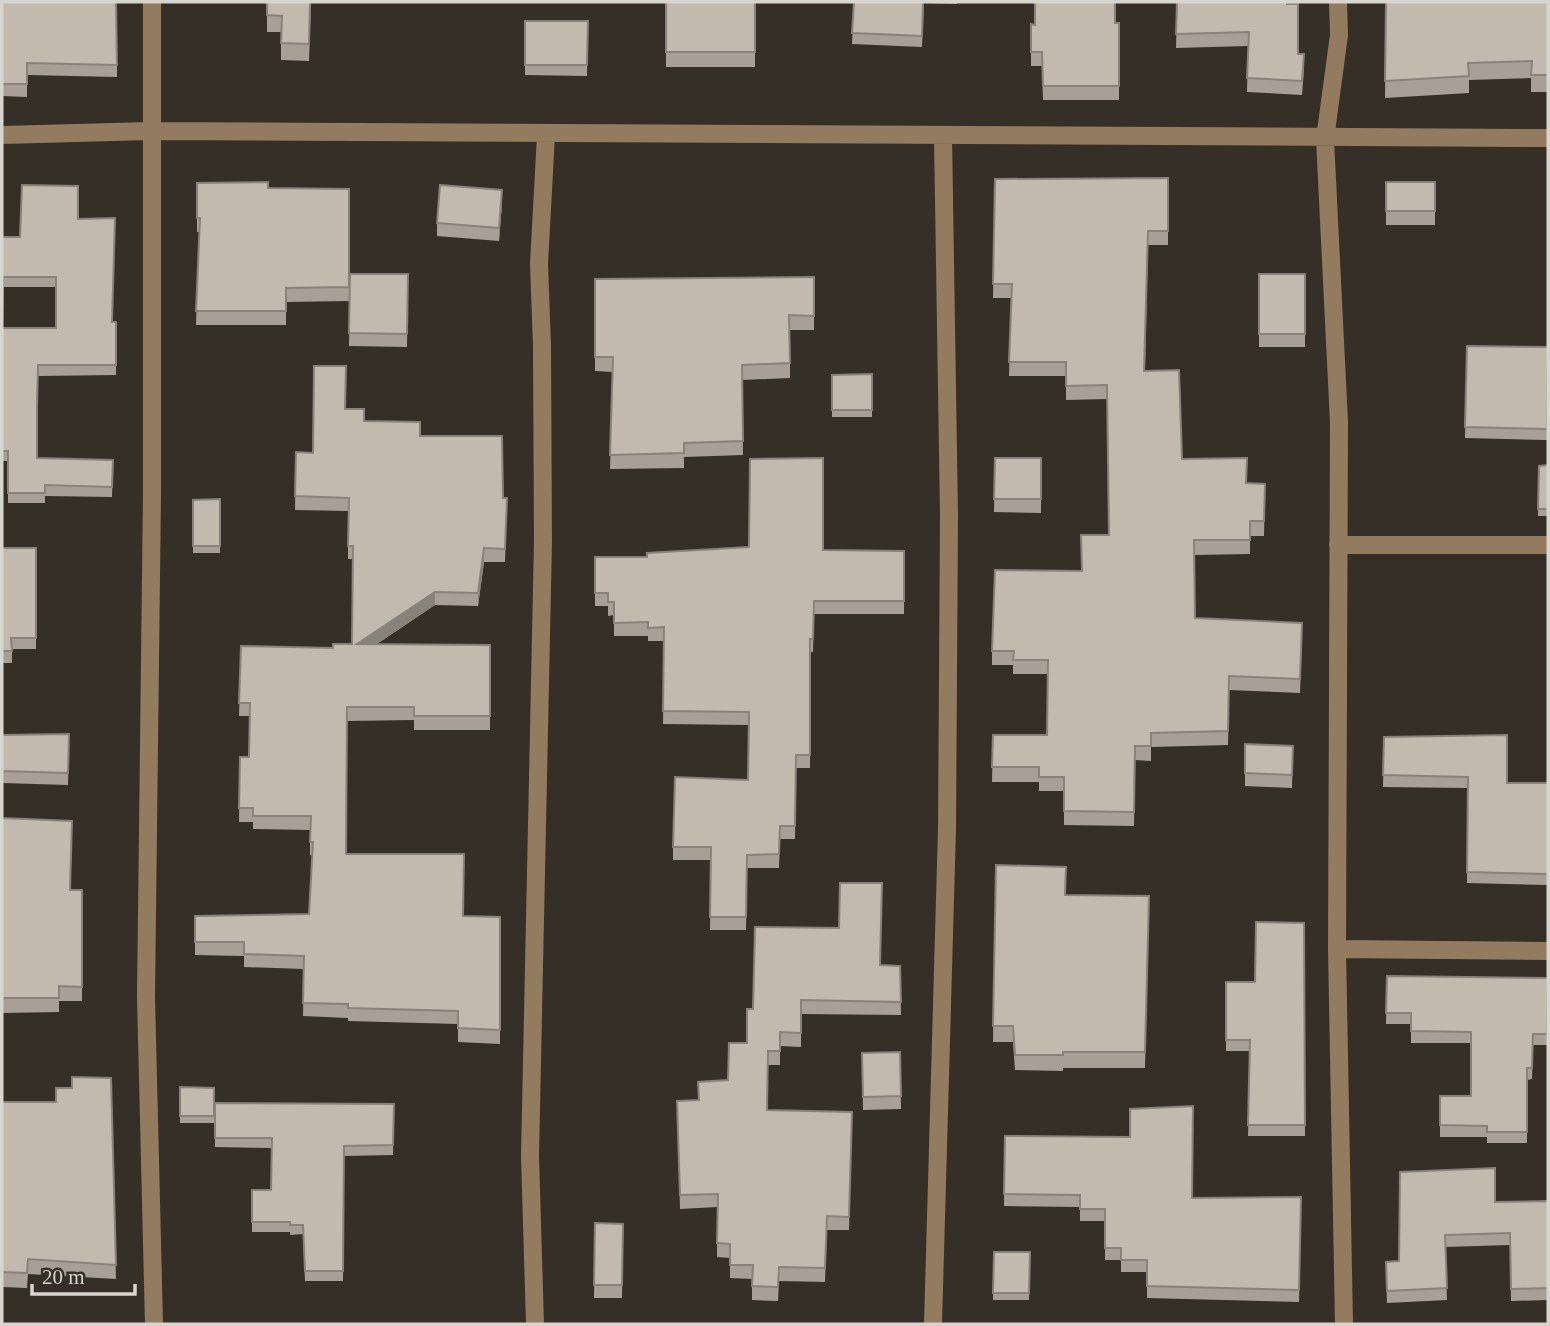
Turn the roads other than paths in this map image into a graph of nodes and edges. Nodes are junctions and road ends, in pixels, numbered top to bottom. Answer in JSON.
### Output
{"nodes":[{"id":1,"x":152,"y":2,"type":"edge"},
{"id":2,"x":1338,"y":2,"type":"edge"},
{"id":3,"x":150,"y":131,"type":"junction"},
{"id":4,"x":2,"y":135,"type":"edge"},
{"id":5,"x":546,"y":135,"type":"junction"},
{"id":6,"x":943,"y":135,"type":"junction"},
{"id":7,"x":1548,"y":138,"type":"edge"},
{"id":8,"x":1325,"y":139,"type":"junction"},
{"id":9,"x":1338,"y":545,"type":"junction"},
{"id":10,"x":1548,"y":545,"type":"edge"},
{"id":11,"x":1337,"y":949,"type":"junction"},
{"id":12,"x":1548,"y":951,"type":"edge"},
{"id":13,"x":153,"y":1324,"type":"edge"},
{"id":14,"x":535,"y":1324,"type":"edge"},
{"id":15,"x":933,"y":1324,"type":"edge"},
{"id":16,"x":1344,"y":1324,"type":"edge"}],
"edges":[{"from":1,"to":3,"type":"street"},
{"from":2,"to":8,"type":"street"},
{"from":3,"to":4,"type":"street"},
{"from":3,"to":5,"type":"street"},
{"from":3,"to":13,"type":"street"},
{"from":5,"to":6,"type":"street"},
{"from":5,"to":14,"type":"street"},
{"from":6,"to":8,"type":"street"},
{"from":6,"to":15,"type":"street"},
{"from":7,"to":8,"type":"street"},
{"from":8,"to":9,"type":"street"},
{"from":9,"to":10,"type":"street"},
{"from":9,"to":11,"type":"street"},
{"from":11,"to":12,"type":"street"},
{"from":11,"to":16,"type":"street"}]}
